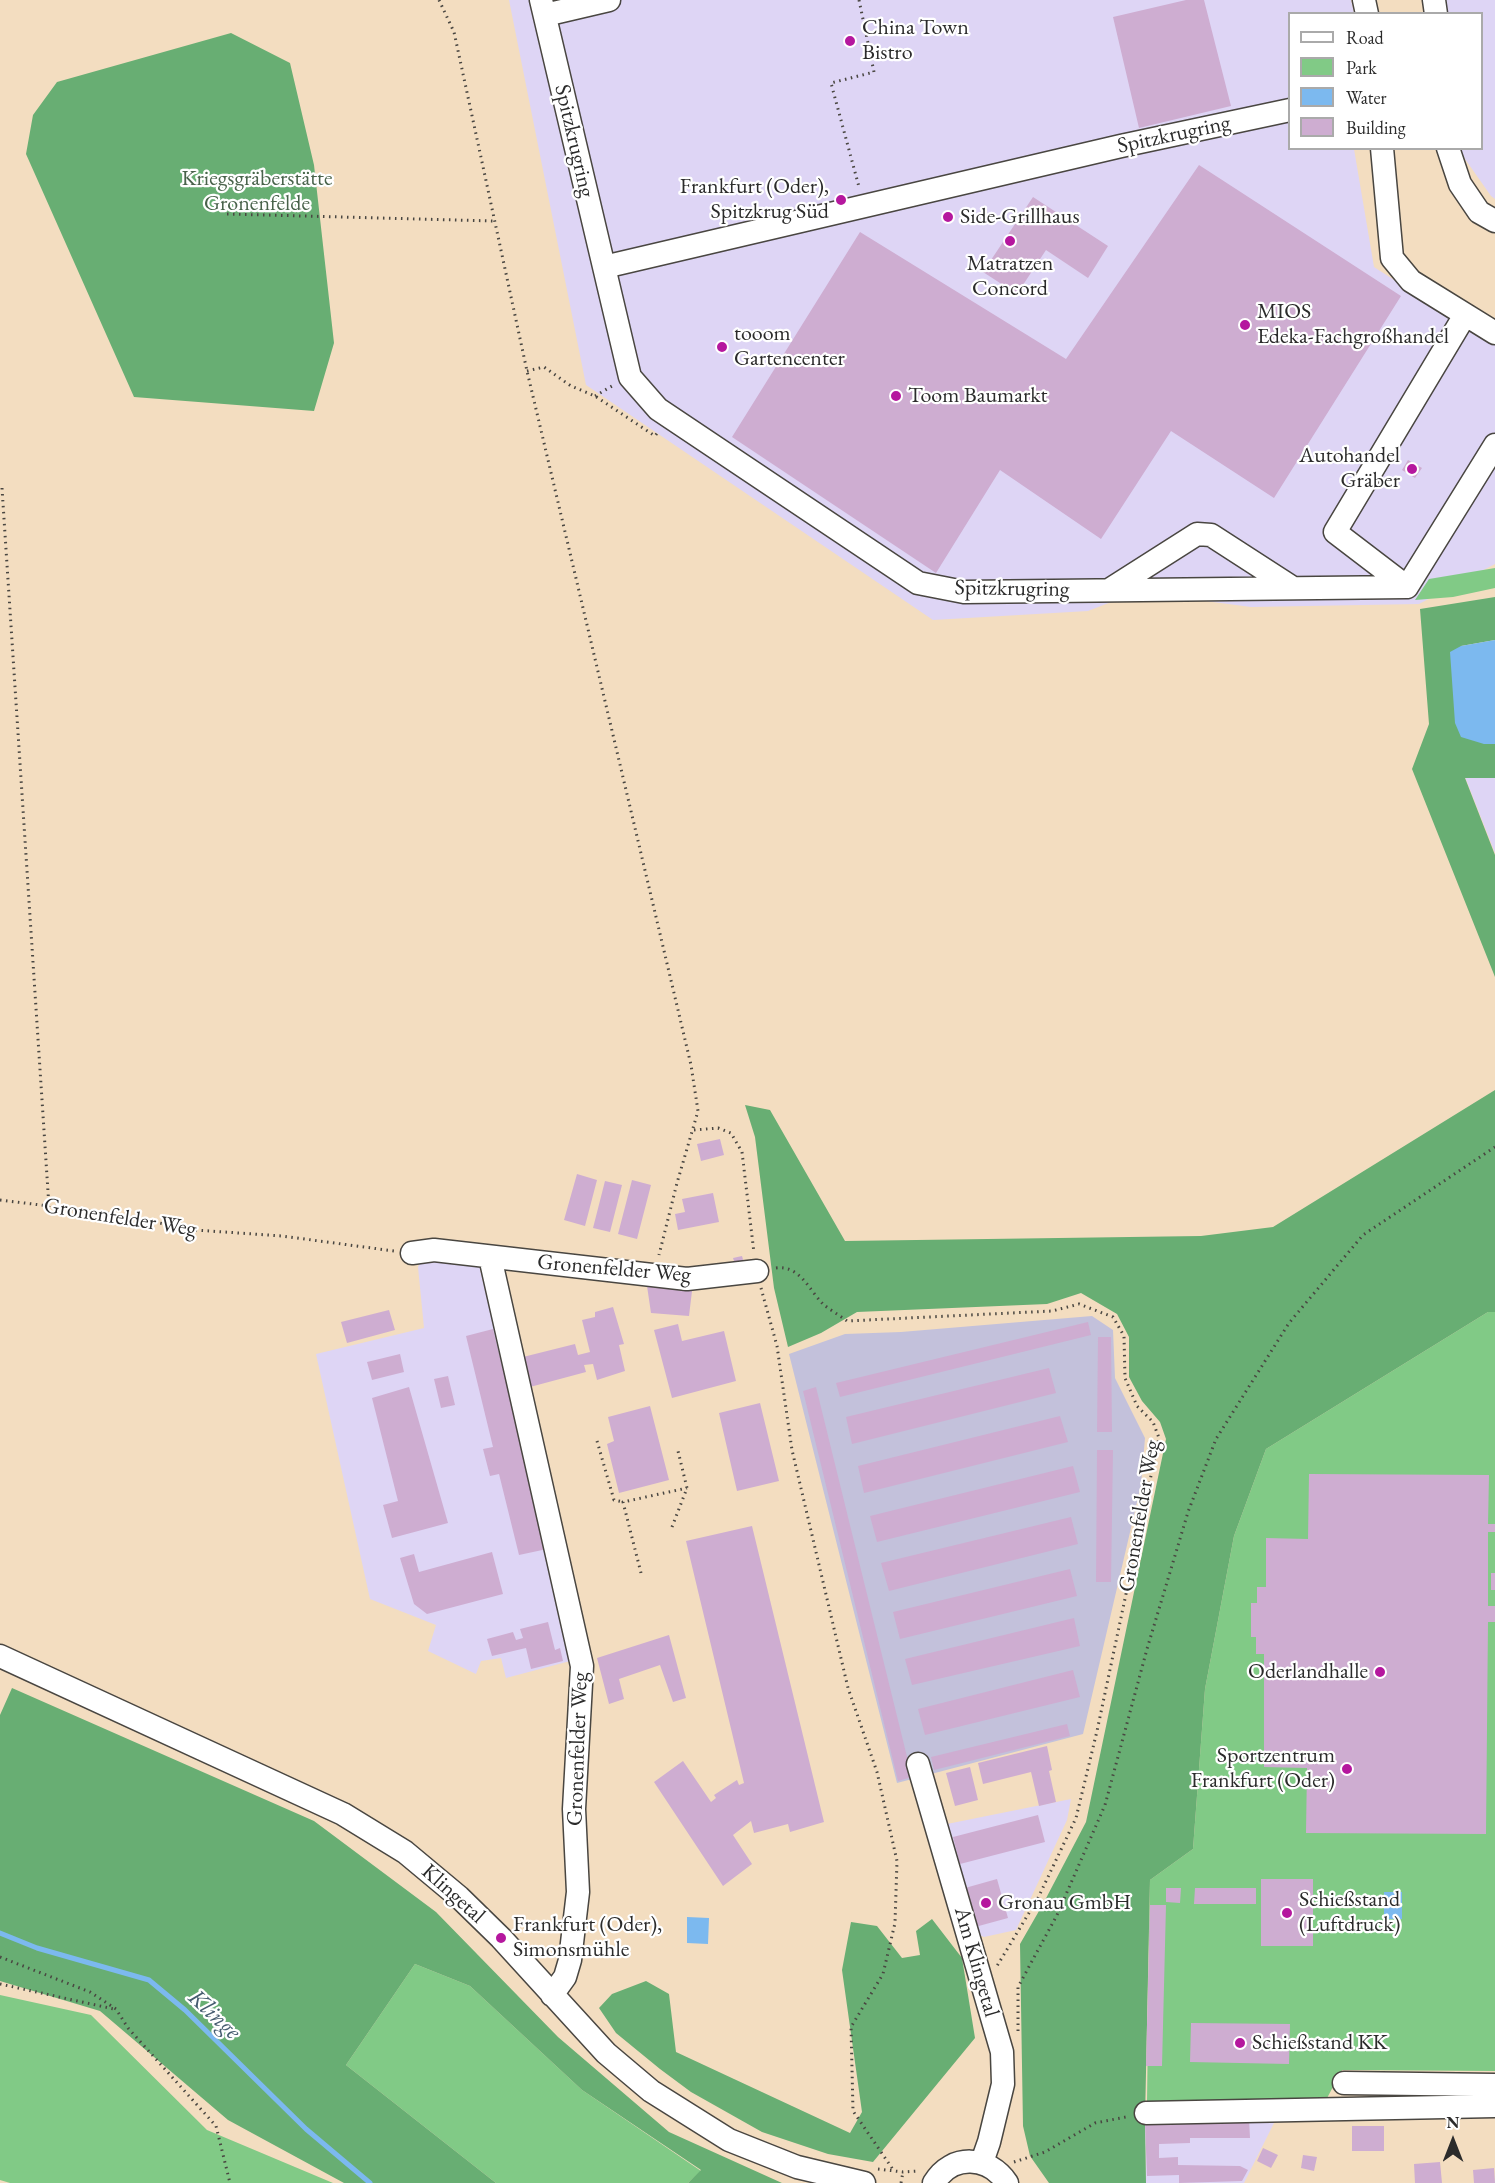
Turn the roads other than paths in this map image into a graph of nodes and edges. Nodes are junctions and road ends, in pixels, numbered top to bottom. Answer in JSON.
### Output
{"nodes":[{"id":1,"x":609,"y":0,"type":"edge"},
{"id":2,"x":543,"y":8,"type":"edge"},
{"id":3,"x":1288,"y":110,"type":"edge"},
{"id":4,"x":1382,"y":150,"type":"edge"},
{"id":5,"x":1449,"y":150,"type":"edge"},
{"id":6,"x":1495,"y":221,"type":"edge"},
{"id":7,"x":604,"y":267,"type":"junction"},
{"id":8,"x":1465,"y":315,"type":"junction"},
{"id":9,"x":1493,"y":327,"type":"edge"},
{"id":10,"x":1495,"y":445,"type":"edge"},
{"id":11,"x":1407,"y":587,"type":"junction"},
{"id":12,"x":1293,"y":588,"type":"junction"},
{"id":13,"x":1109,"y":590,"type":"junction"},
{"id":14,"x":412,"y":1253,"type":"road end"},
{"id":15,"x":490,"y":1257,"type":"junction"},
{"id":16,"x":757,"y":1271,"type":"road end"},
{"id":17,"x":0,"y":1656,"type":"edge"},
{"id":18,"x":918,"y":1764,"type":"dead end"},
{"id":19,"x":552,"y":1995,"type":"junction"},
{"id":20,"x":1344,"y":2084,"type":"dead end"},
{"id":21,"x":1495,"y":2085,"type":"edge"},
{"id":22,"x":1495,"y":2106,"type":"edge"},
{"id":23,"x":1146,"y":2113,"type":"road end"},
{"id":24,"x":982,"y":2162,"type":"junction"},
{"id":25,"x":1009,"y":2173,"type":"edge"},
{"id":26,"x":864,"y":2183,"type":"edge"},
{"id":27,"x":934,"y":2183,"type":"edge"}],
"edges":[{"from":1,"to":2,"type":"street","name":"Spitzkrugring"},
{"from":2,"to":7,"type":"street","name":"Spitzkrugring"},
{"from":3,"to":7,"type":"street","name":"Spitzkrugring"},
{"from":4,"to":8,"type":"street"},
{"from":5,"to":6,"type":"street"},
{"from":7,"to":13,"type":"street","name":"Spitzkrugring"},
{"from":8,"to":9,"type":"street"},
{"from":8,"to":11,"type":"street"},
{"from":10,"to":11,"type":"street"},
{"from":11,"to":12,"type":"street","name":"Spitzkrugring"},
{"from":12,"to":13,"type":"street","name":"Spitzkrugring"},
{"from":12,"to":13,"type":"street"},
{"from":14,"to":15,"type":"street","name":"Gronenfelder Weg"},
{"from":15,"to":16,"type":"street","name":"Gronenfelder Weg"},
{"from":15,"to":19,"type":"street","name":"Gronenfelder Weg"},
{"from":17,"to":19,"type":"street","name":"Klingetal"},
{"from":18,"to":24,"type":"street","name":"Am Klingetal"},
{"from":19,"to":26,"type":"street","name":"Klingetal"},
{"from":20,"to":21,"type":"street"},
{"from":22,"to":23,"type":"street"},
{"from":24,"to":25,"type":"street"},
{"from":24,"to":27,"type":"street"}]}
